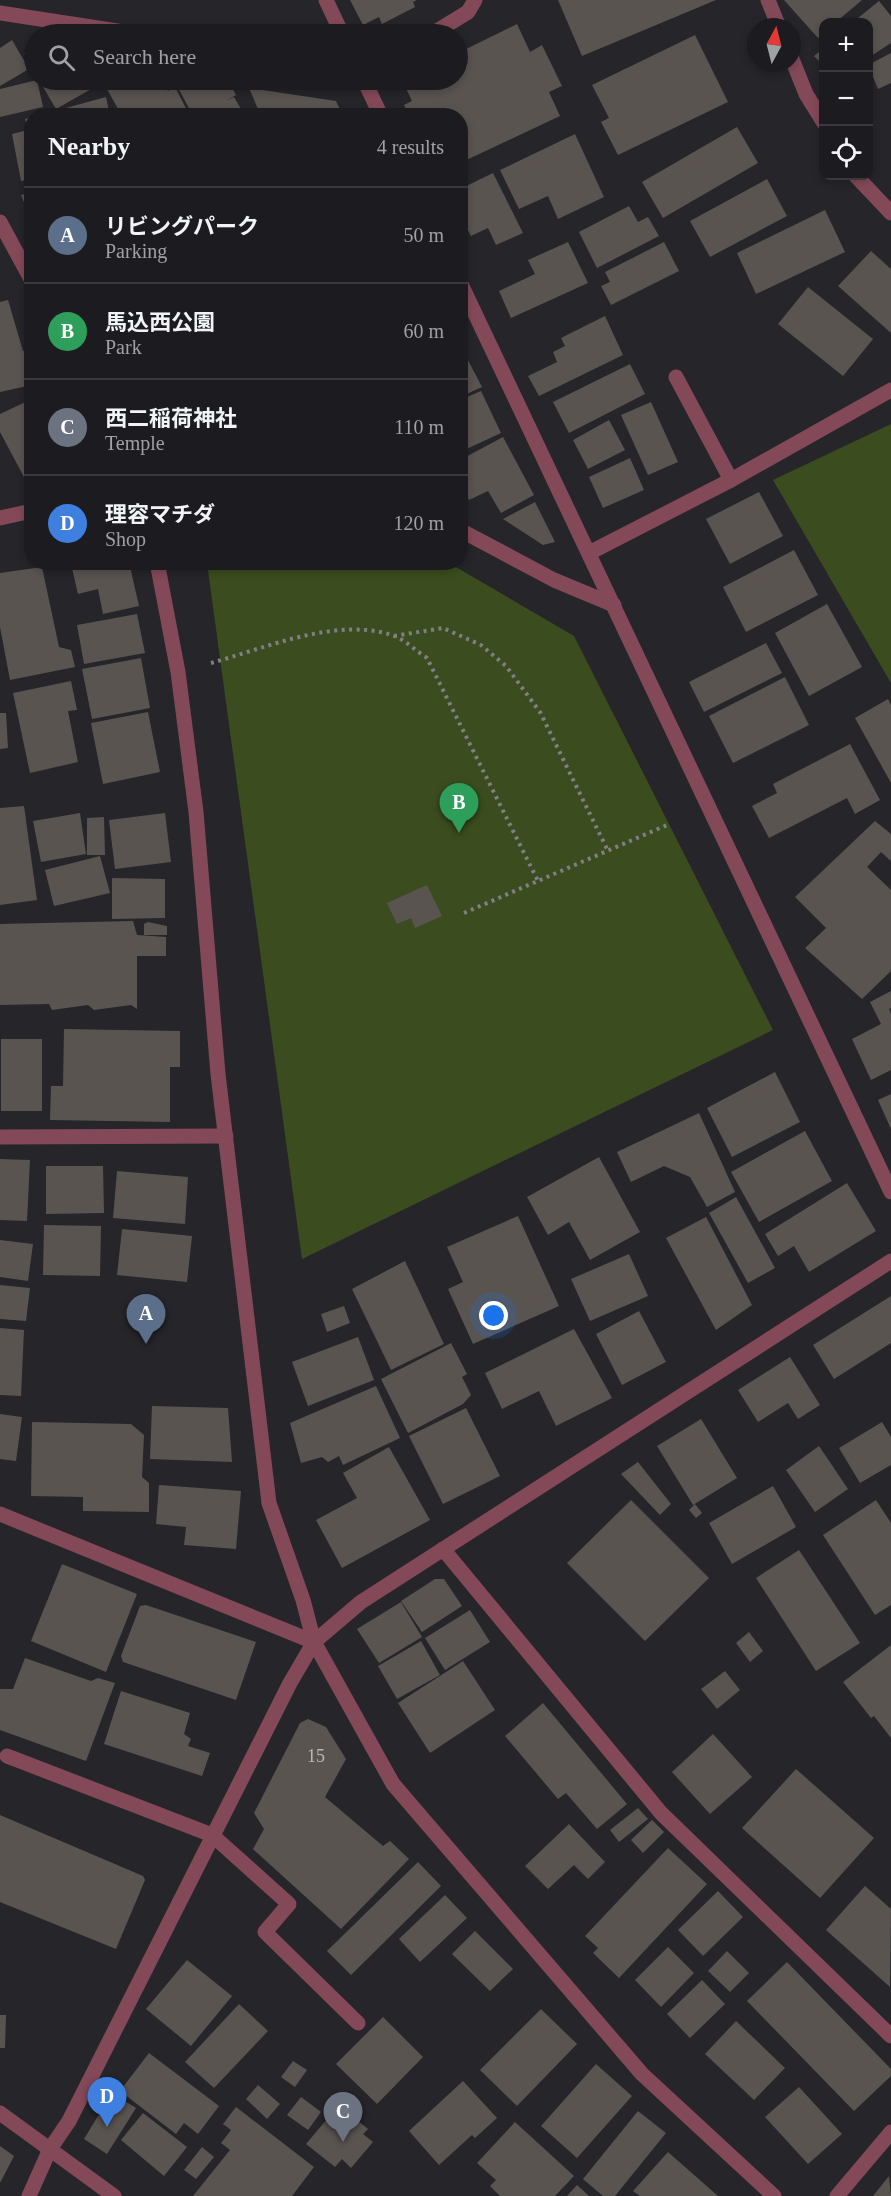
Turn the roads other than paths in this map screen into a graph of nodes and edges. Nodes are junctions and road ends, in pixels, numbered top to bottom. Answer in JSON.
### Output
{"nodes":[{"id":1,"x":326,"y":0,"type":"edge"},
{"id":2,"x":476,"y":0,"type":"edge"},
{"id":3,"x":768,"y":0,"type":"edge"},
{"id":4,"x":0,"y":13,"type":"edge"},
{"id":5,"x":775,"y":18,"type":"edge"},
{"id":6,"x":72,"y":24,"type":"edge"},
{"id":7,"x":337,"y":24,"type":"edge"},
{"id":8,"x":448,"y":24,"type":"edge"},
{"id":9,"x":797,"y":72,"type":"edge"},
{"id":10,"x":369,"y":90,"type":"edge"},
{"id":11,"x":377,"y":108,"type":"edge"},
{"id":12,"x":819,"y":115,"type":"edge"},
{"id":13,"x":860,"y":180,"type":"edge"},
{"id":14,"x":891,"y":213,"type":"edge"},
{"id":15,"x":0,"y":222,"type":"edge"},
{"id":16,"x":24,"y":266,"type":"edge"},
{"id":17,"x":468,"y":299,"type":"edge"},
{"id":18,"x":676,"y":377,"type":"dead end"},
{"id":19,"x":891,"y":390,"type":"edge"},
{"id":20,"x":731,"y":480,"type":"junction"},
{"id":21,"x":24,"y":513,"type":"edge"},
{"id":22,"x":0,"y":518,"type":"edge"},
{"id":23,"x":468,"y":534,"type":"edge"},
{"id":24,"x":589,"y":553,"type":"junction"},
{"id":25,"x":159,"y":570,"type":"edge"},
{"id":26,"x":614,"y":605,"type":"junction"},
{"id":27,"x":226,"y":1136,"type":"junction"},
{"id":28,"x":0,"y":1137,"type":"edge"},
{"id":29,"x":891,"y":1192,"type":"edge"},
{"id":30,"x":891,"y":1261,"type":"edge"},
{"id":31,"x":0,"y":1514,"type":"edge"},
{"id":32,"x":443,"y":1549,"type":"junction"},
{"id":33,"x":314,"y":1642,"type":"junction"},
{"id":34,"x":7,"y":1756,"type":"dead end"},
{"id":35,"x":212,"y":1835,"type":"junction"},
{"id":36,"x":358,"y":2023,"type":"dead end"},
{"id":37,"x":891,"y":2036,"type":"edge"},
{"id":38,"x":0,"y":2113,"type":"edge"},
{"id":39,"x":891,"y":2132,"type":"edge"},
{"id":40,"x":51,"y":2149,"type":"junction"},
{"id":41,"x":29,"y":2196,"type":"edge"},
{"id":42,"x":114,"y":2196,"type":"edge"},
{"id":43,"x":774,"y":2196,"type":"edge"},
{"id":44,"x":837,"y":2196,"type":"edge"}],
"edges":[{"from":1,"to":7,"type":"street"},
{"from":2,"to":8,"type":"street"},
{"from":3,"to":5,"type":"street"},
{"from":4,"to":6,"type":"street"},
{"from":9,"to":12,"type":"street"},
{"from":10,"to":11,"type":"street"},
{"from":13,"to":14,"type":"street"},
{"from":15,"to":16,"type":"street"},
{"from":17,"to":24,"type":"street"},
{"from":18,"to":20,"type":"street"},
{"from":19,"to":20,"type":"street"},
{"from":20,"to":24,"type":"street"},
{"from":21,"to":22,"type":"street"},
{"from":23,"to":26,"type":"street"},
{"from":24,"to":26,"type":"street"},
{"from":25,"to":27,"type":"street"},
{"from":26,"to":29,"type":"street"},
{"from":27,"to":28,"type":"street"},
{"from":27,"to":33,"type":"street"},
{"from":30,"to":32,"type":"street"},
{"from":31,"to":33,"type":"street"},
{"from":32,"to":33,"type":"street"},
{"from":32,"to":37,"type":"street"},
{"from":33,"to":35,"type":"street"},
{"from":33,"to":43,"type":"street"},
{"from":34,"to":35,"type":"street"},
{"from":35,"to":36,"type":"street"},
{"from":35,"to":40,"type":"street"},
{"from":38,"to":40,"type":"street"},
{"from":39,"to":44,"type":"street"},
{"from":40,"to":41,"type":"street"},
{"from":40,"to":42,"type":"street"}]}
